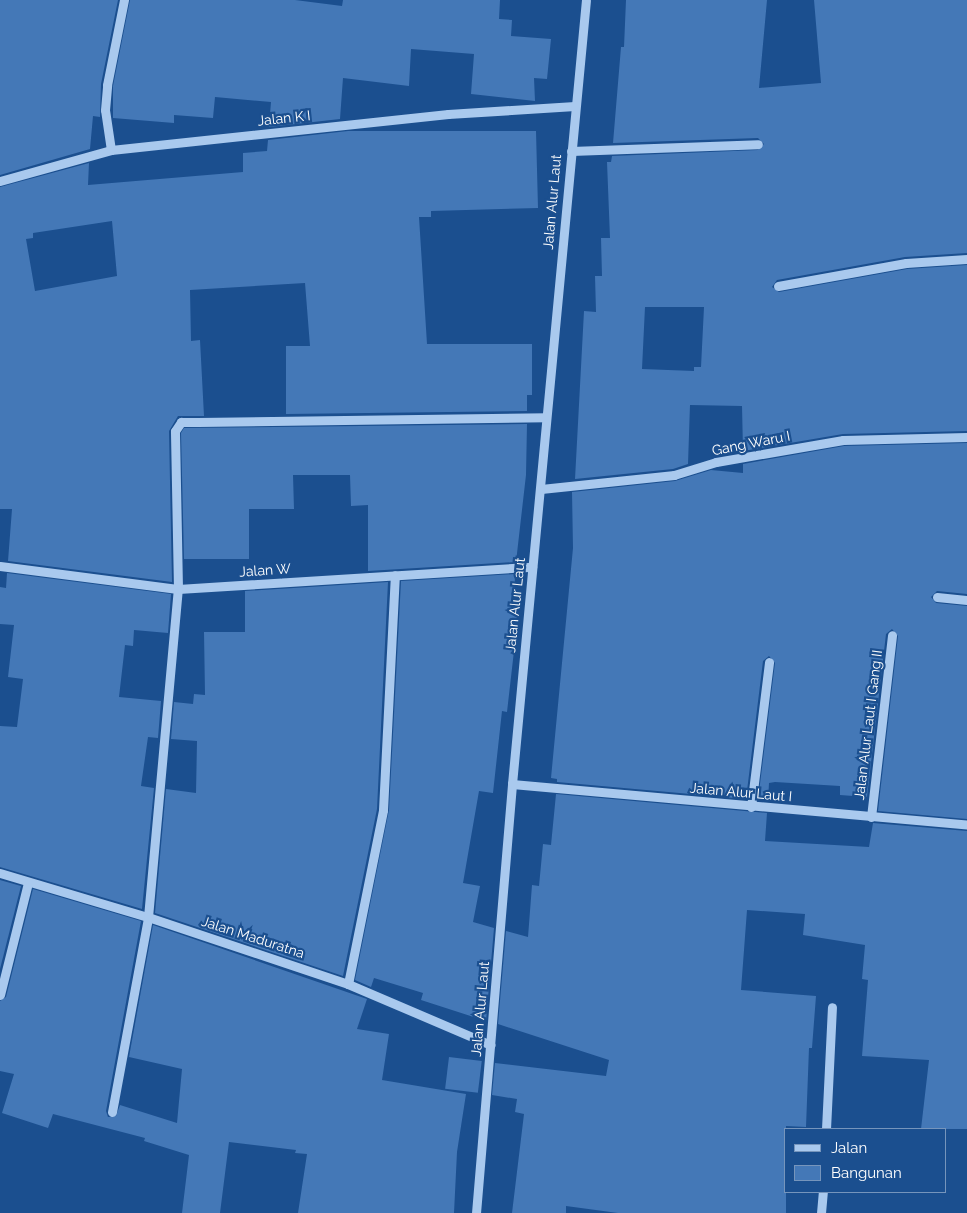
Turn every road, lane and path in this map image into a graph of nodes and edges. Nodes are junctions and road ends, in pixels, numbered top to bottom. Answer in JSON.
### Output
{"nodes":[{"id":1,"x":124,"y":0,"type":"edge"},
{"id":2,"x":586,"y":0,"type":"edge"},
{"id":3,"x":574,"y":106,"type":"junction"},
{"id":4,"x":758,"y":144,"type":"dead end"},
{"id":5,"x":111,"y":150,"type":"junction"},
{"id":6,"x":571,"y":151,"type":"junction"},
{"id":7,"x":0,"y":181,"type":"edge"},
{"id":8,"x":967,"y":259,"type":"edge"},
{"id":9,"x":778,"y":286,"type":"dead end"},
{"id":10,"x":546,"y":417,"type":"junction"},
{"id":11,"x":967,"y":437,"type":"edge"},
{"id":12,"x":542,"y":489,"type":"junction"},
{"id":13,"x":0,"y":566,"type":"edge"},
{"id":14,"x":532,"y":567,"type":"junction"},
{"id":15,"x":395,"y":575,"type":"junction"},
{"id":16,"x":178,"y":589,"type":"junction"},
{"id":17,"x":937,"y":597,"type":"dead end"},
{"id":18,"x":967,"y":600,"type":"edge"},
{"id":19,"x":892,"y":635,"type":"dead end"},
{"id":20,"x":769,"y":662,"type":"dead end"},
{"id":21,"x":512,"y":784,"type":"junction"},
{"id":22,"x":751,"y":807,"type":"junction"},
{"id":23,"x":871,"y":817,"type":"junction"},
{"id":24,"x":967,"y":826,"type":"edge"},
{"id":25,"x":0,"y":873,"type":"edge"},
{"id":26,"x":28,"y":883,"type":"junction"},
{"id":27,"x":148,"y":917,"type":"junction"},
{"id":28,"x":348,"y":984,"type":"junction"},
{"id":29,"x":0,"y":995,"type":"edge"},
{"id":30,"x":832,"y":1006,"type":"dead end"},
{"id":31,"x":491,"y":1045,"type":"junction"},
{"id":32,"x":112,"y":1112,"type":"dead end"},
{"id":33,"x":826,"y":1128,"type":"edge"},
{"id":34,"x":822,"y":1193,"type":"edge"},
{"id":35,"x":476,"y":1213,"type":"edge"},
{"id":36,"x":821,"y":1213,"type":"edge"}],
"edges":[{"from":1,"to":5,"type":"street"},
{"from":2,"to":3,"type":"street","name":"Jalan Alur Laut"},
{"from":3,"to":5,"type":"street","name":"Jalan K I"},
{"from":3,"to":6,"type":"street","name":"Jalan Alur Laut"},
{"from":4,"to":6,"type":"street"},
{"from":5,"to":7,"type":"street","name":"Jalan K I"},
{"from":6,"to":10,"type":"street","name":"Jalan Alur Laut"},
{"from":8,"to":9,"type":"street"},
{"from":10,"to":12,"type":"street","name":"Jalan Alur Laut"},
{"from":10,"to":16,"type":"street"},
{"from":11,"to":12,"type":"street","name":"Gang Waru I"},
{"from":12,"to":14,"type":"street","name":"Jalan Alur Laut"},
{"from":13,"to":16,"type":"street","name":"Jalan W"},
{"from":14,"to":15,"type":"street","name":"Jalan W"},
{"from":14,"to":21,"type":"street","name":"Jalan Alur Laut"},
{"from":15,"to":16,"type":"street","name":"Jalan W"},
{"from":15,"to":28,"type":"street"},
{"from":16,"to":27,"type":"street"},
{"from":17,"to":18,"type":"street"},
{"from":19,"to":23,"type":"street","name":"Jalan Alur Laut I Gang II"},
{"from":20,"to":22,"type":"street"},
{"from":21,"to":22,"type":"street","name":"Jalan Alur Laut I"},
{"from":21,"to":31,"type":"street","name":"Jalan Alur Laut"},
{"from":22,"to":23,"type":"street","name":"Jalan Alur Laut I"},
{"from":23,"to":24,"type":"street","name":"Jalan Alur Laut I"},
{"from":25,"to":26,"type":"street","name":"Jalan Maduratna"},
{"from":26,"to":27,"type":"street","name":"Jalan Maduratna"},
{"from":26,"to":29,"type":"street"},
{"from":27,"to":28,"type":"street","name":"Jalan Maduratna"},
{"from":27,"to":32,"type":"street"},
{"from":28,"to":31,"type":"street","name":"Jalan Maduratna"},
{"from":30,"to":33,"type":"street"},
{"from":31,"to":35,"type":"street","name":"Jalan Alur Laut"},
{"from":34,"to":36,"type":"street"}]}
